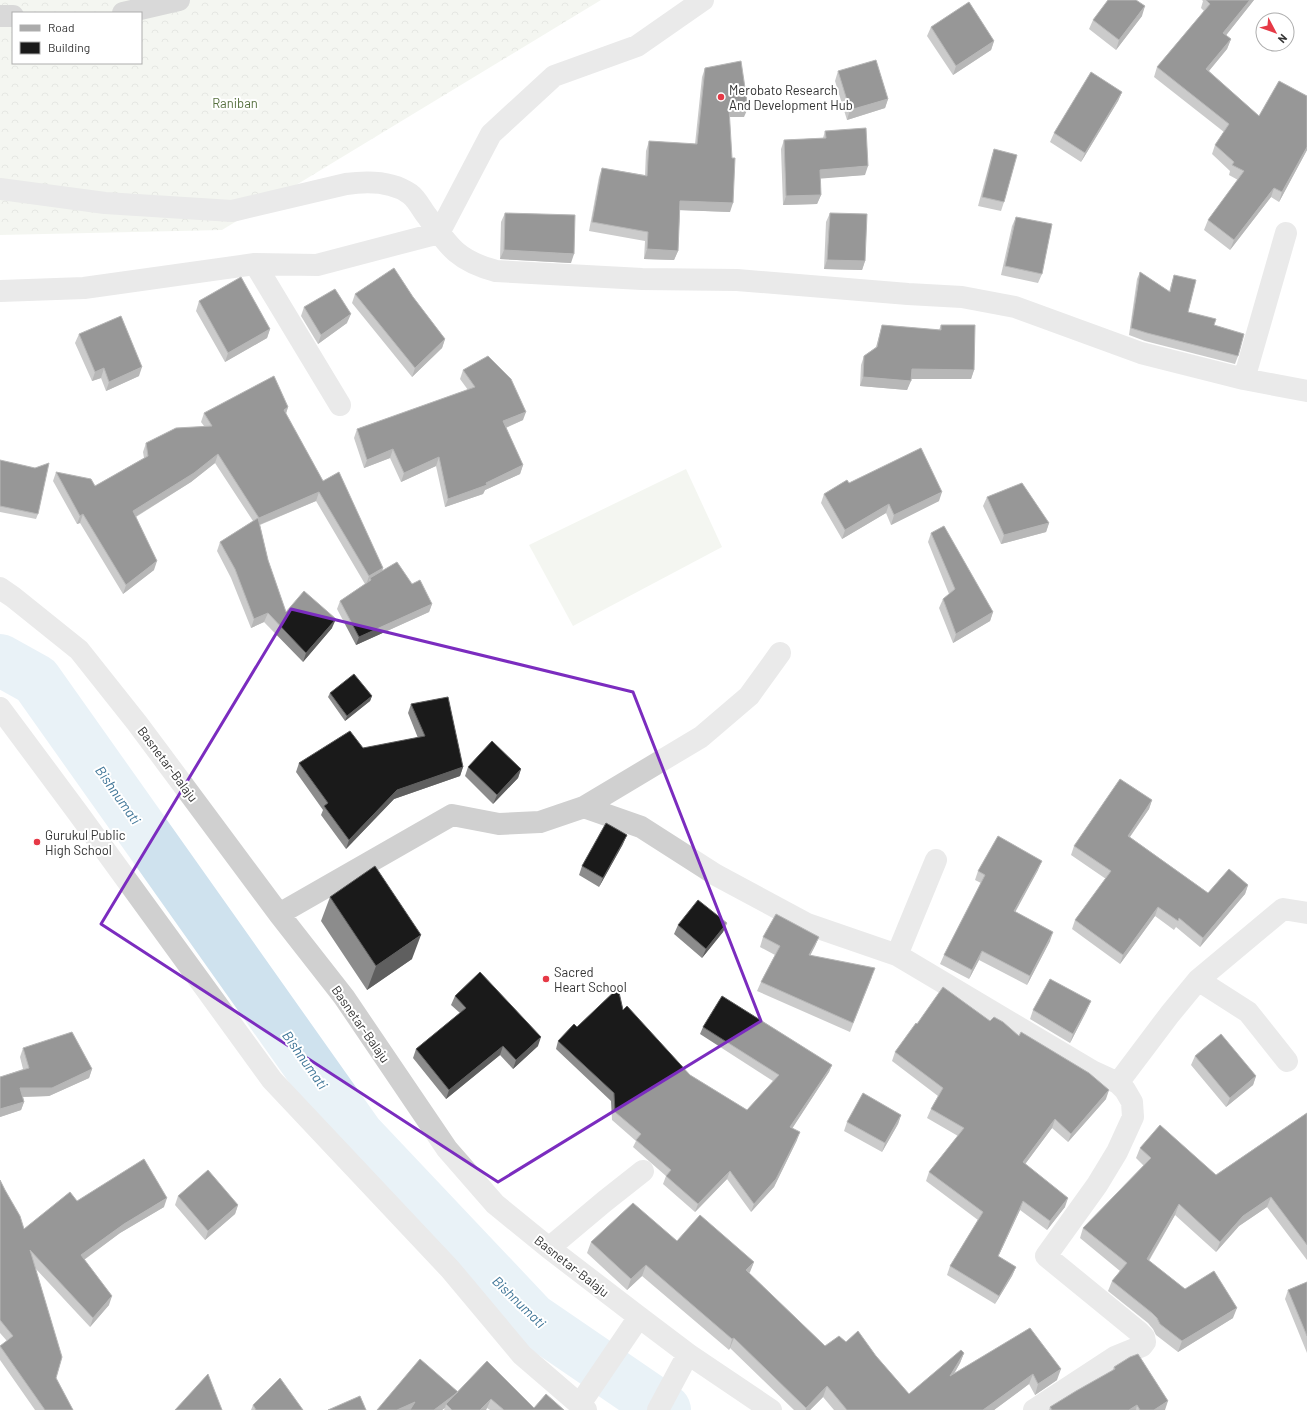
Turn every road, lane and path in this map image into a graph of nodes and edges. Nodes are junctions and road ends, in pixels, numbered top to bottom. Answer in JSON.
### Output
{"nodes":[{"id":1,"x":179,"y":0,"type":"edge"},
{"id":2,"x":703,"y":0,"type":"edge"},
{"id":3,"x":127,"y":12,"type":"edge"},
{"id":4,"x":0,"y":16,"type":"edge"},
{"id":5,"x":12,"y":16,"type":"edge"},
{"id":6,"x":0,"y":189,"type":"edge"},
{"id":7,"x":439,"y":233,"type":"junction"},
{"id":8,"x":1286,"y":233,"type":"dead end"},
{"id":9,"x":255,"y":264,"type":"junction"},
{"id":10,"x":0,"y":291,"type":"edge"},
{"id":11,"x":1244,"y":379,"type":"junction"},
{"id":12,"x":1307,"y":391,"type":"edge"},
{"id":13,"x":340,"y":405,"type":"dead end"},
{"id":14,"x":0,"y":588,"type":"edge"},
{"id":15,"x":780,"y":653,"type":"dead end"},
{"id":16,"x":0,"y":708,"type":"edge"},
{"id":17,"x":584,"y":807,"type":"junction"},
{"id":18,"x":936,"y":860,"type":"dead end"},
{"id":19,"x":1307,"y":913,"type":"edge"},
{"id":20,"x":279,"y":914,"type":"junction"},
{"id":21,"x":897,"y":956,"type":"junction"},
{"id":22,"x":1198,"y":980,"type":"junction"},
{"id":23,"x":1286,"y":1062,"type":"dead end"},
{"id":24,"x":1118,"y":1083,"type":"junction"},
{"id":25,"x":643,"y":1172,"type":"dead end"},
{"id":26,"x":549,"y":1248,"type":"junction"},
{"id":27,"x":639,"y":1317,"type":"junction"},
{"id":28,"x":688,"y":1354,"type":"junction"},
{"id":29,"x":583,"y":1407,"type":"edge"},
{"id":30,"x":658,"y":1410,"type":"edge"},
{"id":31,"x":771,"y":1410,"type":"edge"},
{"id":32,"x":1034,"y":1410,"type":"edge"}],
"edges":[{"from":1,"to":3,"type":"main road"},
{"from":2,"to":7,"type":"street"},
{"from":4,"to":5,"type":"main road"},
{"from":6,"to":7,"type":"street"},
{"from":7,"to":9,"type":"street"},
{"from":7,"to":11,"type":"street"},
{"from":8,"to":11,"type":"street"},
{"from":9,"to":10,"type":"street"},
{"from":9,"to":13,"type":"street"},
{"from":11,"to":12,"type":"street"},
{"from":14,"to":20,"type":"street","name":"Basnetar-Balaju"},
{"from":15,"to":17,"type":"street"},
{"from":16,"to":29,"type":"street"},
{"from":17,"to":20,"type":"street"},
{"from":17,"to":21,"type":"street"},
{"from":18,"to":21,"type":"street"},
{"from":19,"to":22,"type":"street"},
{"from":20,"to":26,"type":"street","name":"Basnetar-Balaju"},
{"from":21,"to":24,"type":"street"},
{"from":22,"to":23,"type":"street"},
{"from":22,"to":24,"type":"street"},
{"from":24,"to":32,"type":"street"},
{"from":25,"to":26,"type":"street"},
{"from":26,"to":27,"type":"street","name":"Basnetar-Balaju"},
{"from":27,"to":28,"type":"street","name":"Basnetar-Balaju"},
{"from":27,"to":29,"type":"street"},
{"from":28,"to":30,"type":"street"},
{"from":28,"to":31,"type":"street","name":"Basnetar-Balaju"}]}
